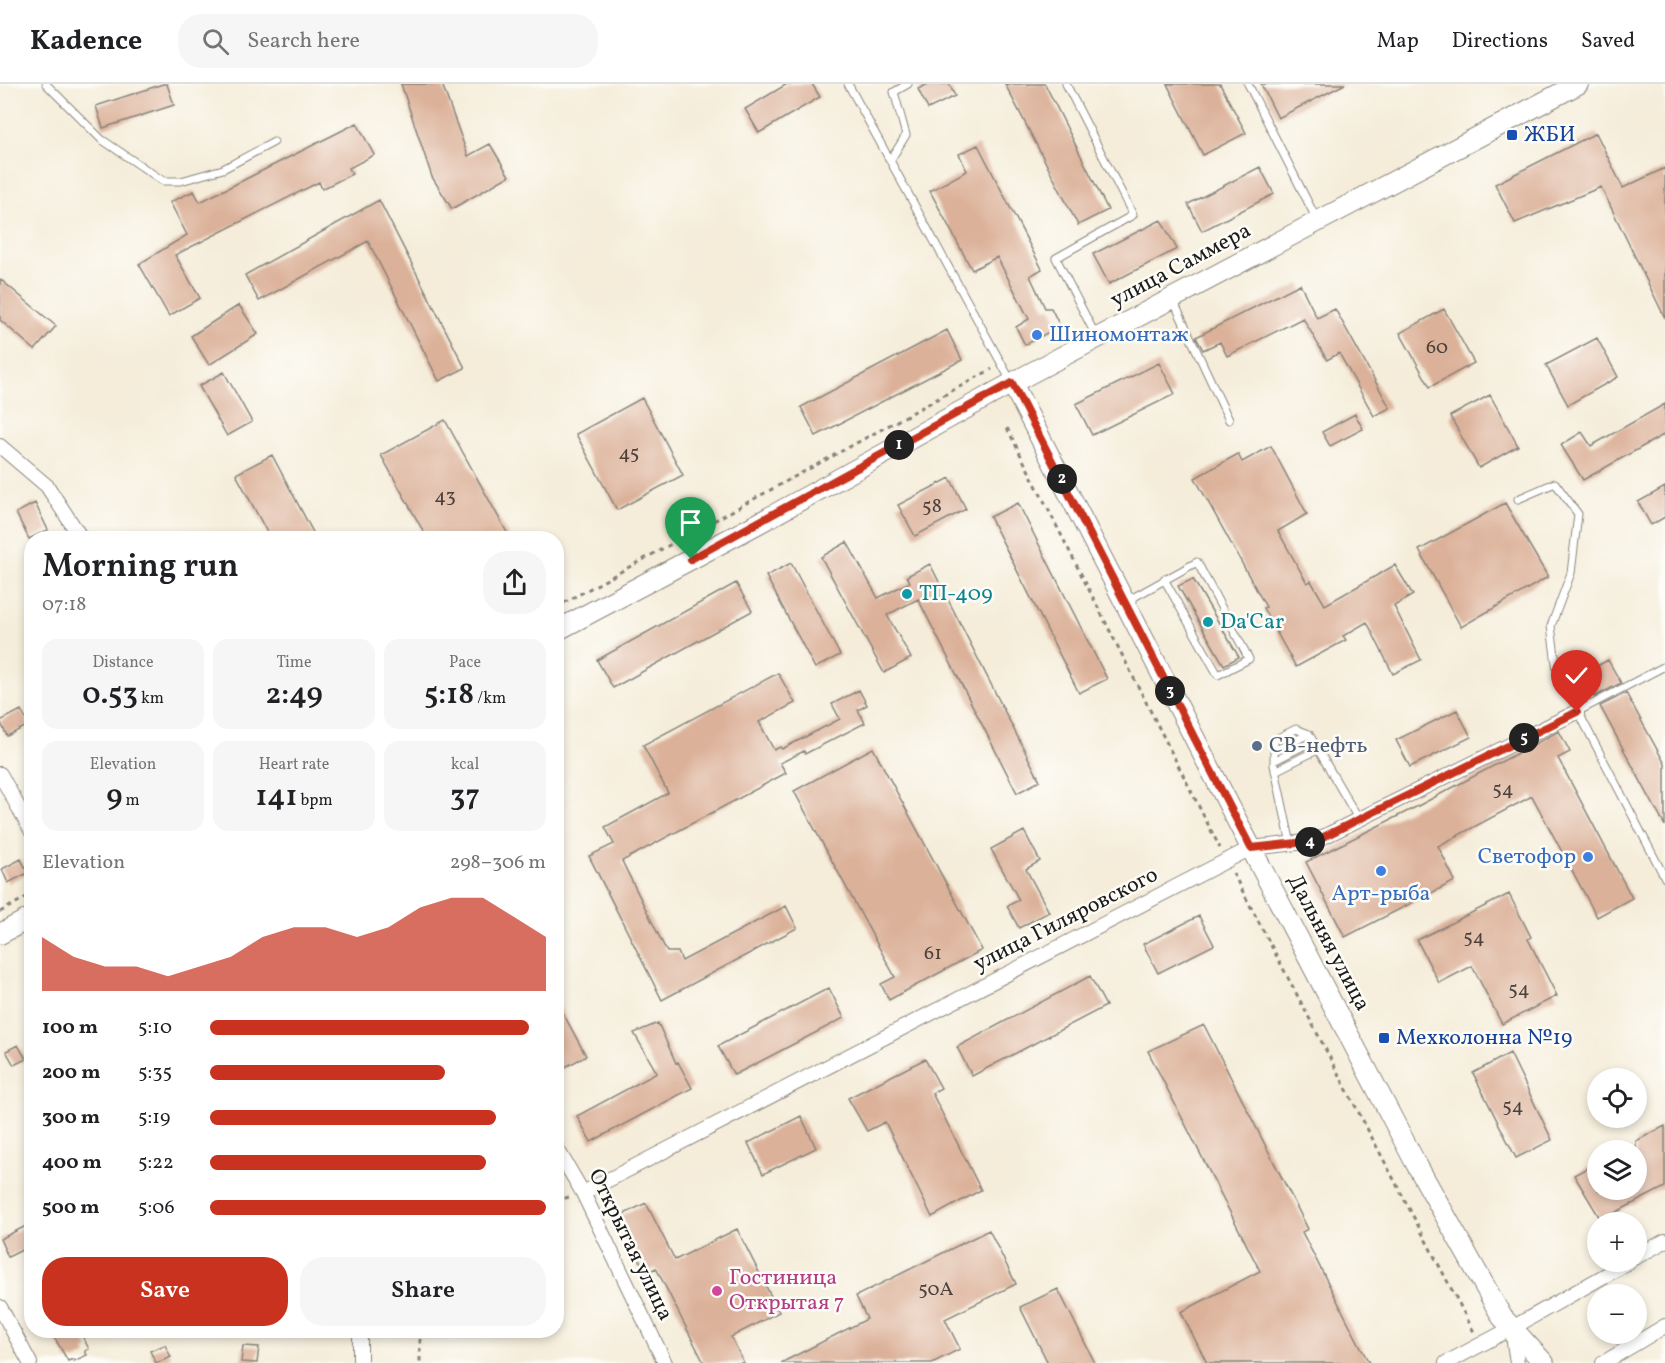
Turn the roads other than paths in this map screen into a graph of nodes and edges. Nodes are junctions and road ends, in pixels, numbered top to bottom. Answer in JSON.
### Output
{"nodes":[{"id":1,"x":46,"y":84,"type":"edge"},
{"id":2,"x":848,"y":84,"type":"edge"},
{"id":3,"x":908,"y":84,"type":"edge"},
{"id":4,"x":1066,"y":84,"type":"edge"},
{"id":5,"x":1248,"y":84,"type":"edge"},
{"id":6,"x":1578,"y":84,"type":"edge"},
{"id":7,"x":274,"y":142,"type":"dead end"},
{"id":8,"x":891,"y":161,"type":"junction"},
{"id":9,"x":1317,"y":220,"type":"junction"},
{"id":10,"x":1172,"y":298,"type":"junction"},
{"id":11,"x":1098,"y":338,"type":"junction"},
{"id":12,"x":1012,"y":383,"type":"junction"},
{"id":13,"x":1229,"y":420,"type":"dead end"},
{"id":14,"x":0,"y":446,"type":"edge"},
{"id":15,"x":1518,"y":499,"type":"dead end"},
{"id":16,"x":76,"y":531,"type":"edge"},
{"id":17,"x":1164,"y":579,"type":"junction"},
{"id":18,"x":1125,"y":602,"type":"junction"},
{"id":19,"x":564,"y":627,"type":"edge"},
{"id":20,"x":1665,"y":666,"type":"edge"},
{"id":21,"x":1577,"y":712,"type":"junction"},
{"id":22,"x":1311,"y":737,"type":"junction"},
{"id":23,"x":1319,"y":749,"type":"junction"},
{"id":24,"x":1274,"y":761,"type":"junction"},
{"id":25,"x":1275,"y":771,"type":"junction"},
{"id":26,"x":0,"y":774,"type":"edge"},
{"id":27,"x":24,"y":818,"type":"edge"},
{"id":28,"x":1359,"y":820,"type":"junction"},
{"id":29,"x":1291,"y":844,"type":"junction"},
{"id":30,"x":1251,"y":848,"type":"junction"},
{"id":31,"x":1665,"y":878,"type":"edge"},
{"id":32,"x":24,"y":921,"type":"edge"},
{"id":33,"x":0,"y":934,"type":"edge"},
{"id":34,"x":564,"y":1160,"type":"edge"},
{"id":35,"x":583,"y":1192,"type":"junction"},
{"id":36,"x":1665,"y":1241,"type":"edge"},
{"id":37,"x":1647,"y":1251,"type":"edge"},
{"id":38,"x":1611,"y":1272,"type":"edge"},
{"id":39,"x":0,"y":1307,"type":"edge"},
{"id":40,"x":1665,"y":1326,"type":"edge"},
{"id":41,"x":1512,"y":1328,"type":"junction"},
{"id":42,"x":360,"y":1338,"type":"edge"},
{"id":43,"x":30,"y":1363,"type":"edge"},
{"id":44,"x":360,"y":1363,"type":"edge"},
{"id":45,"x":665,"y":1363,"type":"edge"},
{"id":46,"x":1446,"y":1363,"type":"edge"},
{"id":47,"x":1517,"y":1363,"type":"edge"},
{"id":48,"x":1544,"y":1363,"type":"edge"},
{"id":49,"x":1603,"y":1363,"type":"edge"}],
"edges":[{"from":1,"to":7,"type":"lane"},
{"from":2,"to":8,"type":"lane"},
{"from":3,"to":8,"type":"lane"},
{"from":4,"to":11,"type":"lane"},
{"from":5,"to":9,"type":"lane"},
{"from":6,"to":9,"type":"street","name":"улица Саммера"},
{"from":8,"to":12,"type":"lane"},
{"from":9,"to":10,"type":"street","name":"улица Саммера"},
{"from":10,"to":11,"type":"street","name":"улица Саммера"},
{"from":10,"to":13,"type":"lane"},
{"from":11,"to":12,"type":"street","name":"улица Саммера"},
{"from":12,"to":18,"type":"street","name":"Дальняя улица"},
{"from":12,"to":19,"type":"street","name":"улица Саммера"},
{"from":14,"to":16,"type":"street"},
{"from":15,"to":21,"type":"lane"},
{"from":17,"to":17,"type":"lane"},
{"from":17,"to":18,"type":"lane"},
{"from":18,"to":30,"type":"street","name":"Дальняя улица"},
{"from":20,"to":21,"type":"lane"},
{"from":21,"to":28,"type":"street","name":"улица Гиляровского"},
{"from":21,"to":31,"type":"lane"},
{"from":22,"to":23,"type":"lane"},
{"from":22,"to":24,"type":"lane"},
{"from":22,"to":24,"type":"lane"},
{"from":23,"to":25,"type":"lane"},
{"from":23,"to":28,"type":"lane"},
{"from":24,"to":25,"type":"lane"},
{"from":25,"to":29,"type":"lane"},
{"from":26,"to":27,"type":"street"},
{"from":28,"to":29,"type":"street","name":"улица Гиляровского"},
{"from":29,"to":30,"type":"street","name":"улица Гиляровского"},
{"from":30,"to":35,"type":"street","name":"улица Гиляровского"},
{"from":30,"to":41,"type":"street","name":"Дальняя улица"},
{"from":32,"to":33,"type":"street"},
{"from":34,"to":35,"type":"street","name":"Открытая улица"},
{"from":35,"to":45,"type":"street","name":"Открытая улица"},
{"from":36,"to":37,"type":"street"},
{"from":38,"to":41,"type":"street"},
{"from":39,"to":43,"type":"street"},
{"from":40,"to":49,"type":"street"},
{"from":41,"to":46,"type":"street"},
{"from":41,"to":47,"type":"street","name":"Дальняя улица"},
{"from":41,"to":48,"type":"street","name":"Дальняя улица"},
{"from":42,"to":44,"type":"street"}]}
